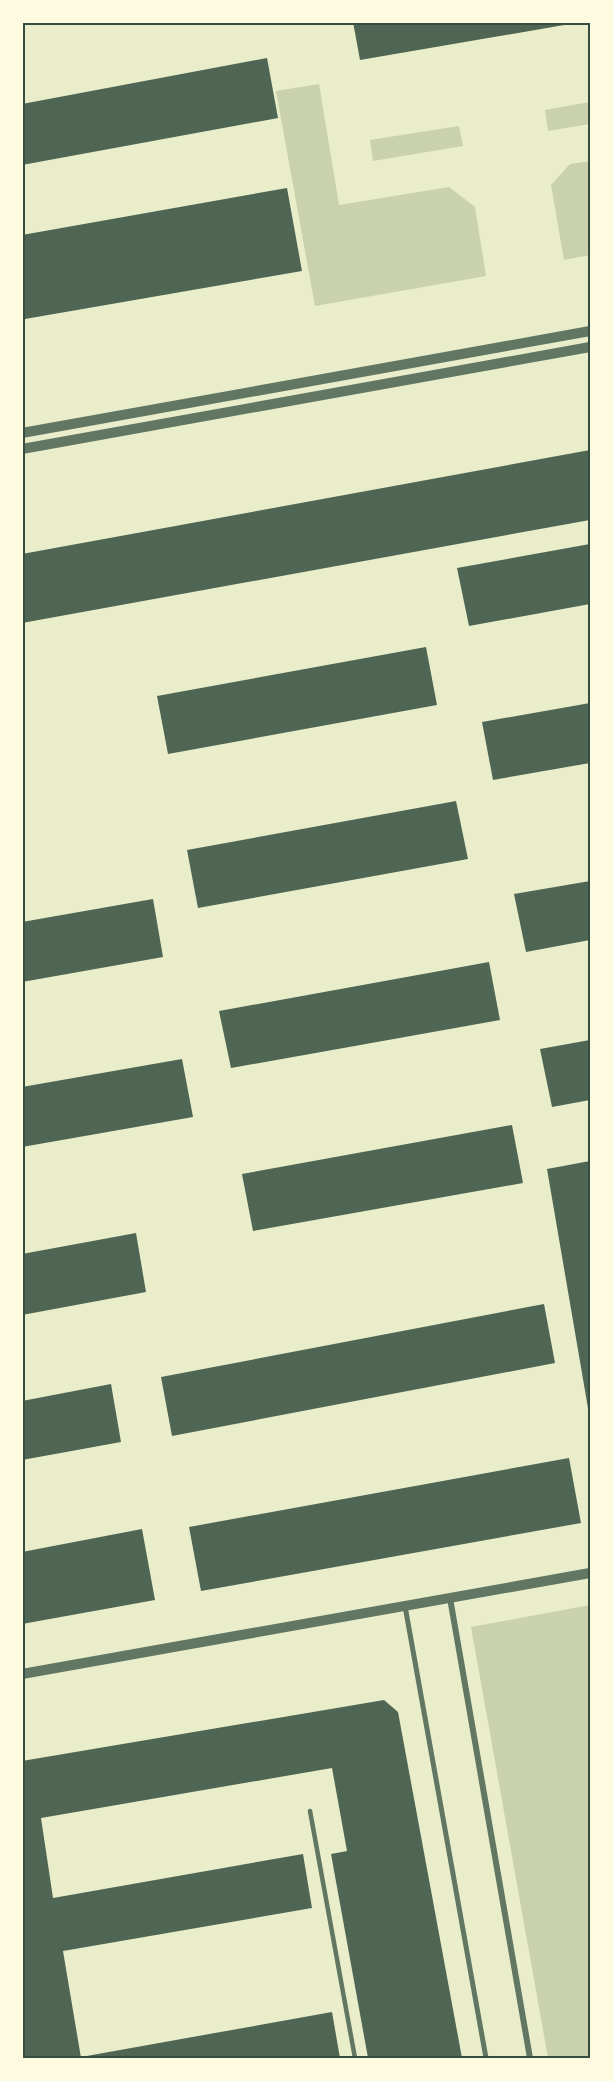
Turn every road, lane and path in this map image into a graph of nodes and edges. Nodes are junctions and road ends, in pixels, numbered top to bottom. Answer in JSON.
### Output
{"nodes":[{"id":1,"x":591,"y":331,"type":"edge"},
{"id":2,"x":591,"y":347,"type":"edge"},
{"id":3,"x":22,"y":433,"type":"edge"},
{"id":4,"x":22,"y":449,"type":"edge"},
{"id":5,"x":591,"y":1573,"type":"edge"},
{"id":6,"x":450,"y":1598,"type":"junction"},
{"id":7,"x":405,"y":1606,"type":"junction"},
{"id":8,"x":22,"y":1674,"type":"edge"},
{"id":9,"x":310,"y":1811,"type":"dead end"},
{"id":10,"x":355,"y":2058,"type":"edge"},
{"id":11,"x":486,"y":2058,"type":"edge"},
{"id":12,"x":530,"y":2058,"type":"edge"}],
"edges":[{"from":1,"to":3,"type":"street"},
{"from":2,"to":4,"type":"street"},
{"from":5,"to":6,"type":"street"},
{"from":6,"to":7,"type":"street"},
{"from":6,"to":12,"type":"street"},
{"from":7,"to":8,"type":"street"},
{"from":7,"to":11,"type":"street"},
{"from":9,"to":10,"type":"lane"}]}
